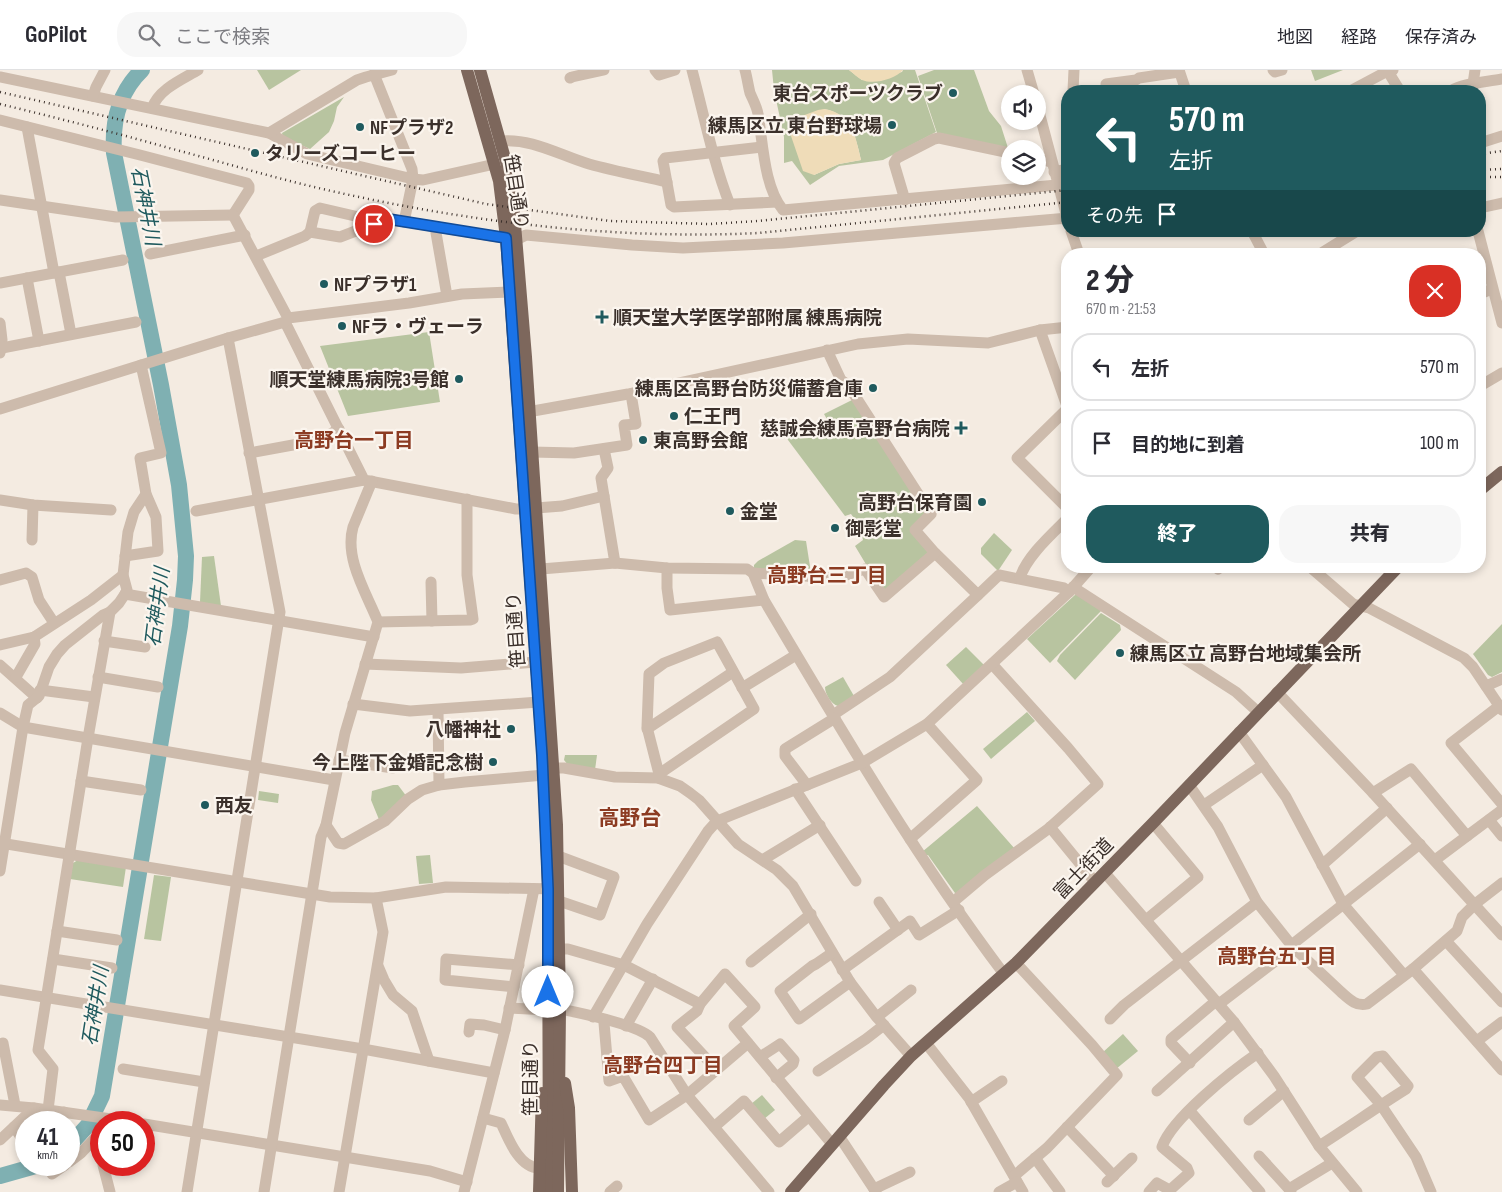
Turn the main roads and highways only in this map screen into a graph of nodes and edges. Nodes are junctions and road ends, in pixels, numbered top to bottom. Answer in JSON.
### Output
{"nodes":[{"id":1,"x":467,"y":70,"type":"edge"},
{"id":2,"x":480,"y":70,"type":"edge"},
{"id":3,"x":512,"y":238,"type":"junction"},
{"id":4,"x":524,"y":413,"type":"junction"},
{"id":5,"x":1502,"y":472,"type":"edge"},
{"id":6,"x":1486,"y":485,"type":"edge"},
{"id":7,"x":530,"y":508,"type":"junction"},
{"id":8,"x":1391,"y":573,"type":"edge"},
{"id":9,"x":548,"y":772,"type":"junction"},
{"id":10,"x":555,"y":893,"type":"junction"},
{"id":11,"x":554,"y":1010,"type":"junction"},
{"id":12,"x":554,"y":1043,"type":"junction"},
{"id":13,"x":539,"y":1192,"type":"edge"},
{"id":14,"x":549,"y":1192,"type":"edge"},
{"id":15,"x":558,"y":1192,"type":"edge"},
{"id":16,"x":572,"y":1192,"type":"edge"},
{"id":17,"x":791,"y":1192,"type":"edge"}],
"edges":[{"from":1,"to":3,"type":"main road","name":"笹目通り"},
{"from":2,"to":3,"type":"main road","name":"笹目通り"},
{"from":3,"to":4,"type":"main road","name":"笹目通り"},
{"from":3,"to":4,"type":"main road","name":"笹目通り"},
{"from":4,"to":7,"type":"main road","name":"笹目通り"},
{"from":4,"to":7,"type":"main road","name":"笹目通り"},
{"from":5,"to":6,"type":"main road"},
{"from":7,"to":9,"type":"main road","name":"笹目通り"},
{"from":7,"to":9,"type":"main road","name":"笹目通り"},
{"from":8,"to":17,"type":"main road","name":"富士街道"},
{"from":9,"to":10,"type":"main road","name":"笹目通り"},
{"from":9,"to":10,"type":"main road","name":"笹目通り"},
{"from":10,"to":11,"type":"main road","name":"笹目通り"},
{"from":10,"to":11,"type":"main road","name":"笹目通り"},
{"from":11,"to":12,"type":"main road","name":"笹目通り"},
{"from":12,"to":13,"type":"main road"},
{"from":12,"to":14,"type":"main road","name":"笹目通り"},
{"from":12,"to":15,"type":"main road","name":"笹目通り"},
{"from":12,"to":16,"type":"main road"}]}
